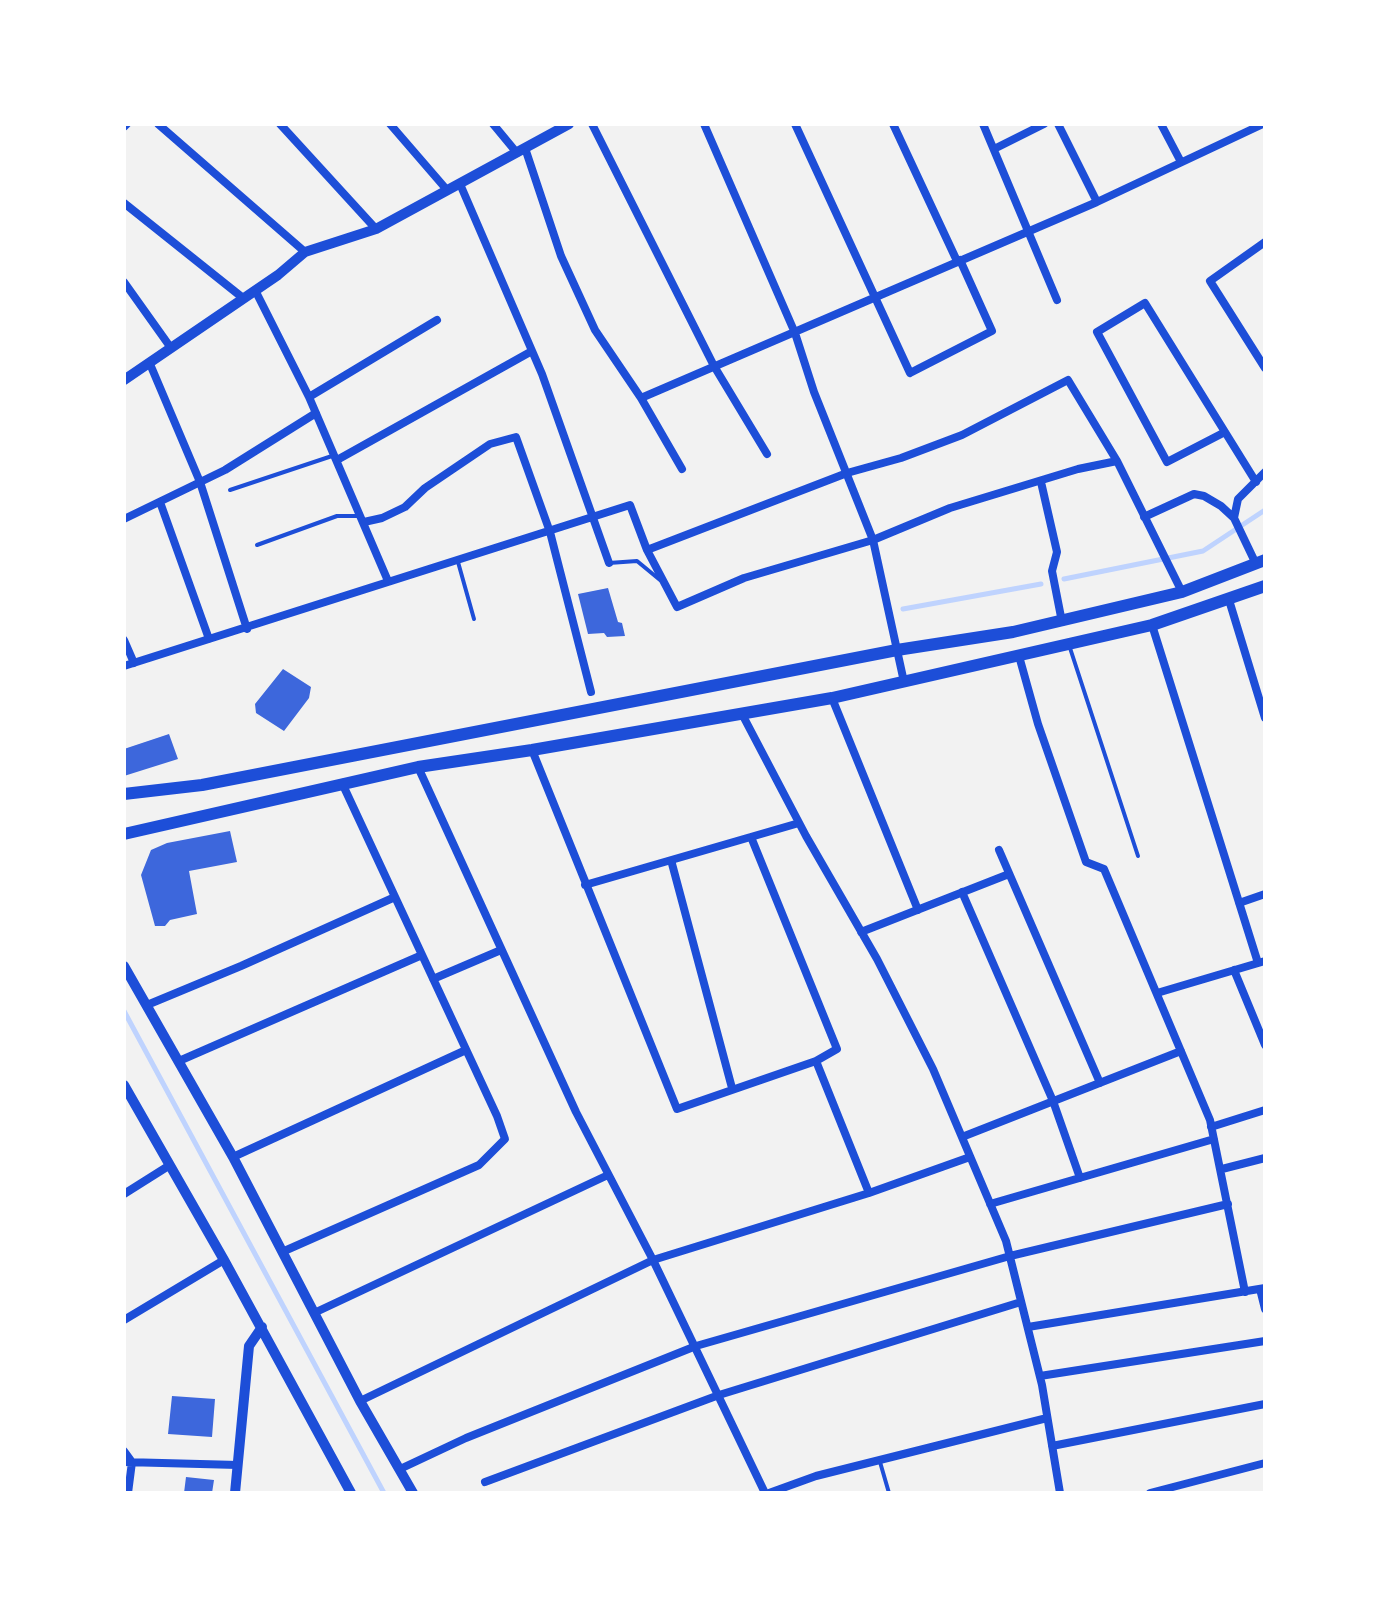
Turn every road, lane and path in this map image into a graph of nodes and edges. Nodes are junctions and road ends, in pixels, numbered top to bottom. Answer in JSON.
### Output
{"nodes":[{"id":1,"x":158,"y":124,"type":"edge"},
{"id":2,"x":280,"y":124,"type":"edge"},
{"id":3,"x":390,"y":124,"type":"edge"},
{"id":4,"x":493,"y":124,"type":"edge"},
{"id":5,"x":569,"y":124,"type":"edge"},
{"id":6,"x":592,"y":124,"type":"edge"},
{"id":7,"x":704,"y":124,"type":"edge"},
{"id":8,"x":795,"y":124,"type":"edge"},
{"id":9,"x":893,"y":124,"type":"edge"},
{"id":10,"x":983,"y":124,"type":"edge"},
{"id":11,"x":1044,"y":124,"type":"edge"},
{"id":12,"x":1058,"y":124,"type":"edge"},
{"id":13,"x":1161,"y":124,"type":"edge"},
{"id":14,"x":1263,"y":124,"type":"edge"},
{"id":15,"x":994,"y":149,"type":"junction"},
{"id":16,"x":521,"y":150,"type":"junction"},
{"id":17,"x":1181,"y":162,"type":"junction"},
{"id":18,"x":460,"y":184,"type":"junction"},
{"id":19,"x":447,"y":190,"type":"junction"},
{"id":20,"x":1097,"y":202,"type":"junction"},
{"id":21,"x":124,"y":203,"type":"edge"},
{"id":22,"x":376,"y":229,"type":"junction"},
{"id":23,"x":1029,"y":231,"type":"junction"},
{"id":24,"x":1265,"y":242,"type":"edge"},
{"id":25,"x":305,"y":252,"type":"junction"},
{"id":26,"x":958,"y":261,"type":"junction"},
{"id":27,"x":124,"y":282,"type":"edge"},
{"id":28,"x":255,"y":290,"type":"junction"},
{"id":29,"x":874,"y":296,"type":"junction"},
{"id":30,"x":243,"y":298,"type":"junction"},
{"id":31,"x":1057,"y":300,"type":"dead end"},
{"id":32,"x":437,"y":320,"type":"dead end"},
{"id":33,"x":795,"y":333,"type":"junction"},
{"id":34,"x":171,"y":348,"type":"junction"},
{"id":35,"x":532,"y":351,"type":"junction"},
{"id":36,"x":150,"y":364,"type":"junction"},
{"id":37,"x":714,"y":366,"type":"junction"},
{"id":38,"x":1265,"y":368,"type":"edge"},
{"id":39,"x":124,"y":380,"type":"edge"},
{"id":40,"x":309,"y":397,"type":"junction"},
{"id":41,"x":641,"y":398,"type":"junction"},
{"id":42,"x":316,"y":413,"type":"junction"},
{"id":43,"x":1225,"y":432,"type":"junction"},
{"id":44,"x":767,"y":454,"type":"dead end"},
{"id":45,"x":336,"y":458,"type":"junction"},
{"id":46,"x":1117,"y":461,"type":"junction"},
{"id":47,"x":682,"y":469,"type":"dead end"},
{"id":48,"x":1265,"y":472,"type":"edge"},
{"id":49,"x":847,"y":473,"type":"junction"},
{"id":50,"x":200,"y":482,"type":"junction"},
{"id":51,"x":1041,"y":482,"type":"junction"},
{"id":52,"x":1256,"y":482,"type":"junction"},
{"id":53,"x":230,"y":490,"type":"dead end"},
{"id":54,"x":160,"y":502,"type":"junction"},
{"id":55,"x":594,"y":517,"type":"junction"},
{"id":56,"x":1144,"y":517,"type":"junction"},
{"id":57,"x":124,"y":519,"type":"edge"},
{"id":58,"x":362,"y":519,"type":"junction"},
{"id":59,"x":1235,"y":520,"type":"junction"},
{"id":60,"x":550,"y":532,"type":"junction"},
{"id":61,"x":873,"y":540,"type":"junction"},
{"id":62,"x":257,"y":545,"type":"dead end"},
{"id":63,"x":647,"y":550,"type":"junction"},
{"id":64,"x":458,"y":562,"type":"junction"},
{"id":65,"x":1261,"y":562,"type":"edge"},
{"id":66,"x":609,"y":563,"type":"joint"},
{"id":67,"x":388,"y":581,"type":"junction"},
{"id":68,"x":665,"y":584,"type":"junction"},
{"id":69,"x":1265,"y":586,"type":"edge"},
{"id":70,"x":1182,"y":592,"type":"junction"},
{"id":71,"x":1229,"y":600,"type":"junction"},
{"id":72,"x":474,"y":619,"type":"dead end"},
{"id":73,"x":1062,"y":622,"type":"junction"},
{"id":74,"x":1152,"y":625,"type":"junction"},
{"id":75,"x":247,"y":629,"type":"junction"},
{"id":76,"x":209,"y":639,"type":"junction"},
{"id":77,"x":124,"y":640,"type":"edge"},
{"id":78,"x":1069,"y":645,"type":"junction"},
{"id":79,"x":897,"y":650,"type":"junction"},
{"id":80,"x":1019,"y":656,"type":"junction"},
{"id":81,"x":129,"y":665,"type":"edge"},
{"id":82,"x":904,"y":682,"type":"junction"},
{"id":83,"x":591,"y":692,"type":"dead end"},
{"id":84,"x":832,"y":698,"type":"junction"},
{"id":85,"x":742,"y":714,"type":"junction"},
{"id":86,"x":1265,"y":718,"type":"edge"},
{"id":87,"x":532,"y":750,"type":"junction"},
{"id":88,"x":418,"y":767,"type":"junction"},
{"id":89,"x":342,"y":782,"type":"junction"},
{"id":90,"x":124,"y":794,"type":"edge"},
{"id":91,"x":799,"y":823,"type":"junction"},
{"id":92,"x":124,"y":834,"type":"edge"},
{"id":93,"x":751,"y":837,"type":"junction"},
{"id":94,"x":999,"y":850,"type":"dead end"},
{"id":95,"x":1138,"y":856,"type":"dead end"},
{"id":96,"x":671,"y":860,"type":"junction"},
{"id":97,"x":1009,"y":874,"type":"junction"},
{"id":98,"x":585,"y":885,"type":"junction"},
{"id":99,"x":962,"y":892,"type":"junction"},
{"id":100,"x":1265,"y":894,"type":"edge"},
{"id":101,"x":395,"y":897,"type":"junction"},
{"id":102,"x":1239,"y":903,"type":"junction"},
{"id":103,"x":918,"y":910,"type":"junction"},
{"id":104,"x":861,"y":932,"type":"junction"},
{"id":105,"x":501,"y":950,"type":"junction"},
{"id":106,"x":422,"y":955,"type":"junction"},
{"id":107,"x":1261,"y":962,"type":"edge"},
{"id":108,"x":124,"y":966,"type":"edge"},
{"id":109,"x":1234,"y":970,"type":"junction"},
{"id":110,"x":433,"y":979,"type":"junction"},
{"id":111,"x":1157,"y":993,"type":"junction"},
{"id":112,"x":147,"y":1005,"type":"junction"},
{"id":113,"x":1265,"y":1045,"type":"edge"},
{"id":114,"x":466,"y":1050,"type":"junction"},
{"id":115,"x":1181,"y":1051,"type":"junction"},
{"id":116,"x":179,"y":1061,"type":"junction"},
{"id":117,"x":816,"y":1061,"type":"junction"},
{"id":118,"x":1100,"y":1083,"type":"junction"},
{"id":119,"x":124,"y":1085,"type":"edge"},
{"id":120,"x":732,"y":1088,"type":"junction"},
{"id":121,"x":1053,"y":1101,"type":"junction"},
{"id":122,"x":1265,"y":1110,"type":"edge"},
{"id":123,"x":1211,"y":1127,"type":"junction"},
{"id":124,"x":962,"y":1137,"type":"junction"},
{"id":125,"x":1214,"y":1139,"type":"junction"},
{"id":126,"x":233,"y":1157,"type":"junction"},
{"id":127,"x":970,"y":1157,"type":"junction"},
{"id":128,"x":1265,"y":1158,"type":"edge"},
{"id":129,"x":170,"y":1165,"type":"junction"},
{"id":130,"x":1222,"y":1169,"type":"junction"},
{"id":131,"x":608,"y":1175,"type":"junction"},
{"id":132,"x":1080,"y":1178,"type":"junction"},
{"id":133,"x":869,"y":1193,"type":"junction"},
{"id":134,"x":124,"y":1194,"type":"edge"},
{"id":135,"x":990,"y":1204,"type":"junction"},
{"id":136,"x":1228,"y":1204,"type":"junction"},
{"id":137,"x":282,"y":1252,"type":"junction"},
{"id":138,"x":1010,"y":1256,"type":"junction"},
{"id":139,"x":224,"y":1260,"type":"junction"},
{"id":140,"x":653,"y":1260,"type":"junction"},
{"id":141,"x":1262,"y":1289,"type":"edge"},
{"id":142,"x":1245,"y":1292,"type":"junction"},
{"id":143,"x":1021,"y":1302,"type":"junction"},
{"id":144,"x":1265,"y":1309,"type":"edge"},
{"id":145,"x":314,"y":1313,"type":"junction"},
{"id":146,"x":125,"y":1316,"type":"edge"},
{"id":147,"x":262,"y":1327,"type":"junction"},
{"id":148,"x":1028,"y":1327,"type":"junction"},
{"id":149,"x":1265,"y":1341,"type":"edge"},
{"id":150,"x":696,"y":1346,"type":"junction"},
{"id":151,"x":1040,"y":1376,"type":"junction"},
{"id":152,"x":719,"y":1395,"type":"junction"},
{"id":153,"x":360,"y":1401,"type":"junction"},
{"id":154,"x":1265,"y":1404,"type":"edge"},
{"id":155,"x":1047,"y":1418,"type":"junction"},
{"id":156,"x":1052,"y":1446,"type":"junction"},
{"id":157,"x":124,"y":1451,"type":"edge"},
{"id":158,"x":879,"y":1460,"type":"junction"},
{"id":159,"x":128,"y":1462,"type":"edge"},
{"id":160,"x":1265,"y":1463,"type":"edge"},
{"id":161,"x":238,"y":1465,"type":"junction"},
{"id":162,"x":400,"y":1469,"type":"junction"},
{"id":163,"x":485,"y":1482,"type":"dead end"},
{"id":164,"x":128,"y":1493,"type":"edge"},
{"id":165,"x":235,"y":1493,"type":"edge"},
{"id":166,"x":351,"y":1493,"type":"edge"},
{"id":167,"x":413,"y":1493,"type":"edge"},
{"id":168,"x":767,"y":1493,"type":"edge"},
{"id":169,"x":889,"y":1493,"type":"edge"},
{"id":170,"x":1060,"y":1493,"type":"edge"},
{"id":171,"x":1150,"y":1493,"type":"edge"}],
"edges":[{"from":1,"to":25,"type":"street"},
{"from":2,"to":22,"type":"street"},
{"from":3,"to":19,"type":"street"},
{"from":4,"to":16,"type":"street"},
{"from":5,"to":16,"type":"street"},
{"from":6,"to":37,"type":"street"},
{"from":7,"to":33,"type":"street"},
{"from":8,"to":29,"type":"street"},
{"from":9,"to":26,"type":"street"},
{"from":10,"to":15,"type":"street"},
{"from":11,"to":15,"type":"street"},
{"from":12,"to":20,"type":"street"},
{"from":13,"to":17,"type":"street"},
{"from":14,"to":17,"type":"street"},
{"from":15,"to":23,"type":"street"},
{"from":16,"to":18,"type":"street"},
{"from":16,"to":41,"type":"street"},
{"from":17,"to":20,"type":"street"},
{"from":18,"to":19,"type":"street"},
{"from":18,"to":35,"type":"street"},
{"from":19,"to":22,"type":"street"},
{"from":20,"to":23,"type":"street"},
{"from":21,"to":30,"type":"street"},
{"from":22,"to":25,"type":"street"},
{"from":23,"to":26,"type":"street"},
{"from":23,"to":31,"type":"street"},
{"from":24,"to":38,"type":"street"},
{"from":25,"to":28,"type":"street"},
{"from":26,"to":29,"type":"street"},
{"from":26,"to":29,"type":"street"},
{"from":27,"to":34,"type":"street"},
{"from":28,"to":30,"type":"street"},
{"from":28,"to":40,"type":"street"},
{"from":29,"to":33,"type":"street"},
{"from":30,"to":34,"type":"street"},
{"from":32,"to":40,"type":"street"},
{"from":33,"to":37,"type":"street"},
{"from":33,"to":49,"type":"street"},
{"from":34,"to":36,"type":"street"},
{"from":35,"to":45,"type":"street"},
{"from":35,"to":55,"type":"street"},
{"from":36,"to":39,"type":"street"},
{"from":36,"to":50,"type":"street"},
{"from":37,"to":41,"type":"street"},
{"from":37,"to":44,"type":"street"},
{"from":40,"to":42,"type":"street"},
{"from":41,"to":47,"type":"street"},
{"from":42,"to":45,"type":"street"},
{"from":42,"to":50,"type":"street"},
{"from":43,"to":43,"type":"street"},
{"from":43,"to":52,"type":"street"},
{"from":45,"to":53,"type":"lane"},
{"from":45,"to":58,"type":"street"},
{"from":46,"to":49,"type":"street"},
{"from":46,"to":51,"type":"street"},
{"from":46,"to":56,"type":"street"},
{"from":48,"to":52,"type":"street"},
{"from":49,"to":61,"type":"street"},
{"from":49,"to":63,"type":"street"},
{"from":50,"to":54,"type":"street"},
{"from":50,"to":75,"type":"street"},
{"from":51,"to":61,"type":"street"},
{"from":51,"to":73,"type":"street"},
{"from":52,"to":59,"type":"street"},
{"from":54,"to":57,"type":"street"},
{"from":54,"to":76,"type":"street"},
{"from":55,"to":60,"type":"street"},
{"from":55,"to":63,"type":"street"},
{"from":55,"to":66,"type":"street"},
{"from":56,"to":59,"type":"street"},
{"from":56,"to":70,"type":"street"},
{"from":58,"to":60,"type":"street"},
{"from":58,"to":62,"type":"lane"},
{"from":58,"to":67,"type":"street"},
{"from":59,"to":65,"type":"street"},
{"from":60,"to":64,"type":"street"},
{"from":60,"to":83,"type":"street"},
{"from":61,"to":68,"type":"street"},
{"from":61,"to":79,"type":"street"},
{"from":63,"to":68,"type":"street"},
{"from":64,"to":67,"type":"street"},
{"from":64,"to":72,"type":"lane"},
{"from":65,"to":70,"type":"main road"},
{"from":66,"to":68,"type":"lane"},
{"from":67,"to":75,"type":"street"},
{"from":69,"to":71,"type":"main road"},
{"from":70,"to":73,"type":"main road"},
{"from":71,"to":74,"type":"main road"},
{"from":71,"to":86,"type":"street"},
{"from":73,"to":79,"type":"main road"},
{"from":74,"to":78,"type":"main road"},
{"from":74,"to":102,"type":"street"},
{"from":75,"to":76,"type":"street"},
{"from":76,"to":81,"type":"street"},
{"from":77,"to":81,"type":"street"},
{"from":78,"to":80,"type":"main road"},
{"from":78,"to":95,"type":"lane"},
{"from":79,"to":82,"type":"street"},
{"from":79,"to":90,"type":"main road"},
{"from":80,"to":82,"type":"main road"},
{"from":80,"to":111,"type":"street"},
{"from":82,"to":84,"type":"main road"},
{"from":84,"to":85,"type":"main road"},
{"from":84,"to":103,"type":"street"},
{"from":85,"to":87,"type":"main road"},
{"from":85,"to":91,"type":"street"},
{"from":87,"to":88,"type":"main road"},
{"from":87,"to":98,"type":"street"},
{"from":88,"to":89,"type":"main road"},
{"from":88,"to":105,"type":"street"},
{"from":89,"to":92,"type":"main road"},
{"from":89,"to":101,"type":"street"},
{"from":91,"to":93,"type":"street"},
{"from":91,"to":104,"type":"street"},
{"from":93,"to":96,"type":"street"},
{"from":93,"to":117,"type":"street"},
{"from":94,"to":97,"type":"street"},
{"from":96,"to":98,"type":"street"},
{"from":96,"to":120,"type":"street"},
{"from":97,"to":99,"type":"street"},
{"from":97,"to":118,"type":"street"},
{"from":98,"to":120,"type":"street"},
{"from":99,"to":103,"type":"street"},
{"from":99,"to":121,"type":"street"},
{"from":100,"to":102,"type":"street"},
{"from":101,"to":106,"type":"street"},
{"from":101,"to":112,"type":"street"},
{"from":102,"to":107,"type":"street"},
{"from":103,"to":104,"type":"street"},
{"from":104,"to":124,"type":"street"},
{"from":105,"to":110,"type":"street"},
{"from":105,"to":131,"type":"street"},
{"from":106,"to":110,"type":"street"},
{"from":106,"to":116,"type":"street"},
{"from":107,"to":109,"type":"street"},
{"from":108,"to":112,"type":"street"},
{"from":109,"to":111,"type":"street"},
{"from":109,"to":113,"type":"street"},
{"from":110,"to":114,"type":"street"},
{"from":111,"to":115,"type":"street"},
{"from":112,"to":116,"type":"street"},
{"from":114,"to":126,"type":"street"},
{"from":114,"to":137,"type":"street"},
{"from":115,"to":118,"type":"street"},
{"from":115,"to":123,"type":"street"},
{"from":116,"to":126,"type":"street"},
{"from":117,"to":120,"type":"street"},
{"from":117,"to":133,"type":"street"},
{"from":118,"to":121,"type":"street"},
{"from":119,"to":129,"type":"street"},
{"from":121,"to":124,"type":"street"},
{"from":121,"to":132,"type":"street"},
{"from":122,"to":123,"type":"street"},
{"from":123,"to":125,"type":"street"},
{"from":124,"to":127,"type":"street"},
{"from":125,"to":130,"type":"street"},
{"from":125,"to":132,"type":"street"},
{"from":126,"to":137,"type":"street"},
{"from":127,"to":133,"type":"street"},
{"from":127,"to":135,"type":"street"},
{"from":128,"to":130,"type":"street"},
{"from":129,"to":134,"type":"street"},
{"from":129,"to":139,"type":"street"},
{"from":130,"to":136,"type":"street"},
{"from":131,"to":140,"type":"street"},
{"from":131,"to":145,"type":"street"},
{"from":132,"to":135,"type":"street"},
{"from":133,"to":140,"type":"street"},
{"from":135,"to":138,"type":"street"},
{"from":136,"to":138,"type":"street"},
{"from":136,"to":142,"type":"street"},
{"from":137,"to":145,"type":"street"},
{"from":138,"to":143,"type":"street"},
{"from":138,"to":150,"type":"street"},
{"from":139,"to":146,"type":"street"},
{"from":139,"to":147,"type":"street"},
{"from":140,"to":150,"type":"street"},
{"from":140,"to":153,"type":"street"},
{"from":141,"to":142,"type":"street"},
{"from":141,"to":144,"type":"street"},
{"from":142,"to":148,"type":"street"},
{"from":143,"to":148,"type":"street"},
{"from":143,"to":152,"type":"street"},
{"from":145,"to":153,"type":"street"},
{"from":147,"to":161,"type":"street"},
{"from":147,"to":166,"type":"street"},
{"from":148,"to":151,"type":"street"},
{"from":149,"to":151,"type":"street"},
{"from":150,"to":152,"type":"street"},
{"from":150,"to":162,"type":"street"},
{"from":151,"to":155,"type":"street"},
{"from":152,"to":163,"type":"street"},
{"from":152,"to":168,"type":"street"},
{"from":153,"to":162,"type":"street"},
{"from":154,"to":156,"type":"street"},
{"from":155,"to":156,"type":"street"},
{"from":155,"to":158,"type":"street"},
{"from":156,"to":170,"type":"street"},
{"from":157,"to":159,"type":"street"},
{"from":158,"to":168,"type":"street"},
{"from":158,"to":169,"type":"lane"},
{"from":159,"to":161,"type":"street"},
{"from":159,"to":164,"type":"street"},
{"from":160,"to":171,"type":"street"},
{"from":161,"to":165,"type":"street"},
{"from":162,"to":167,"type":"street"}]}
